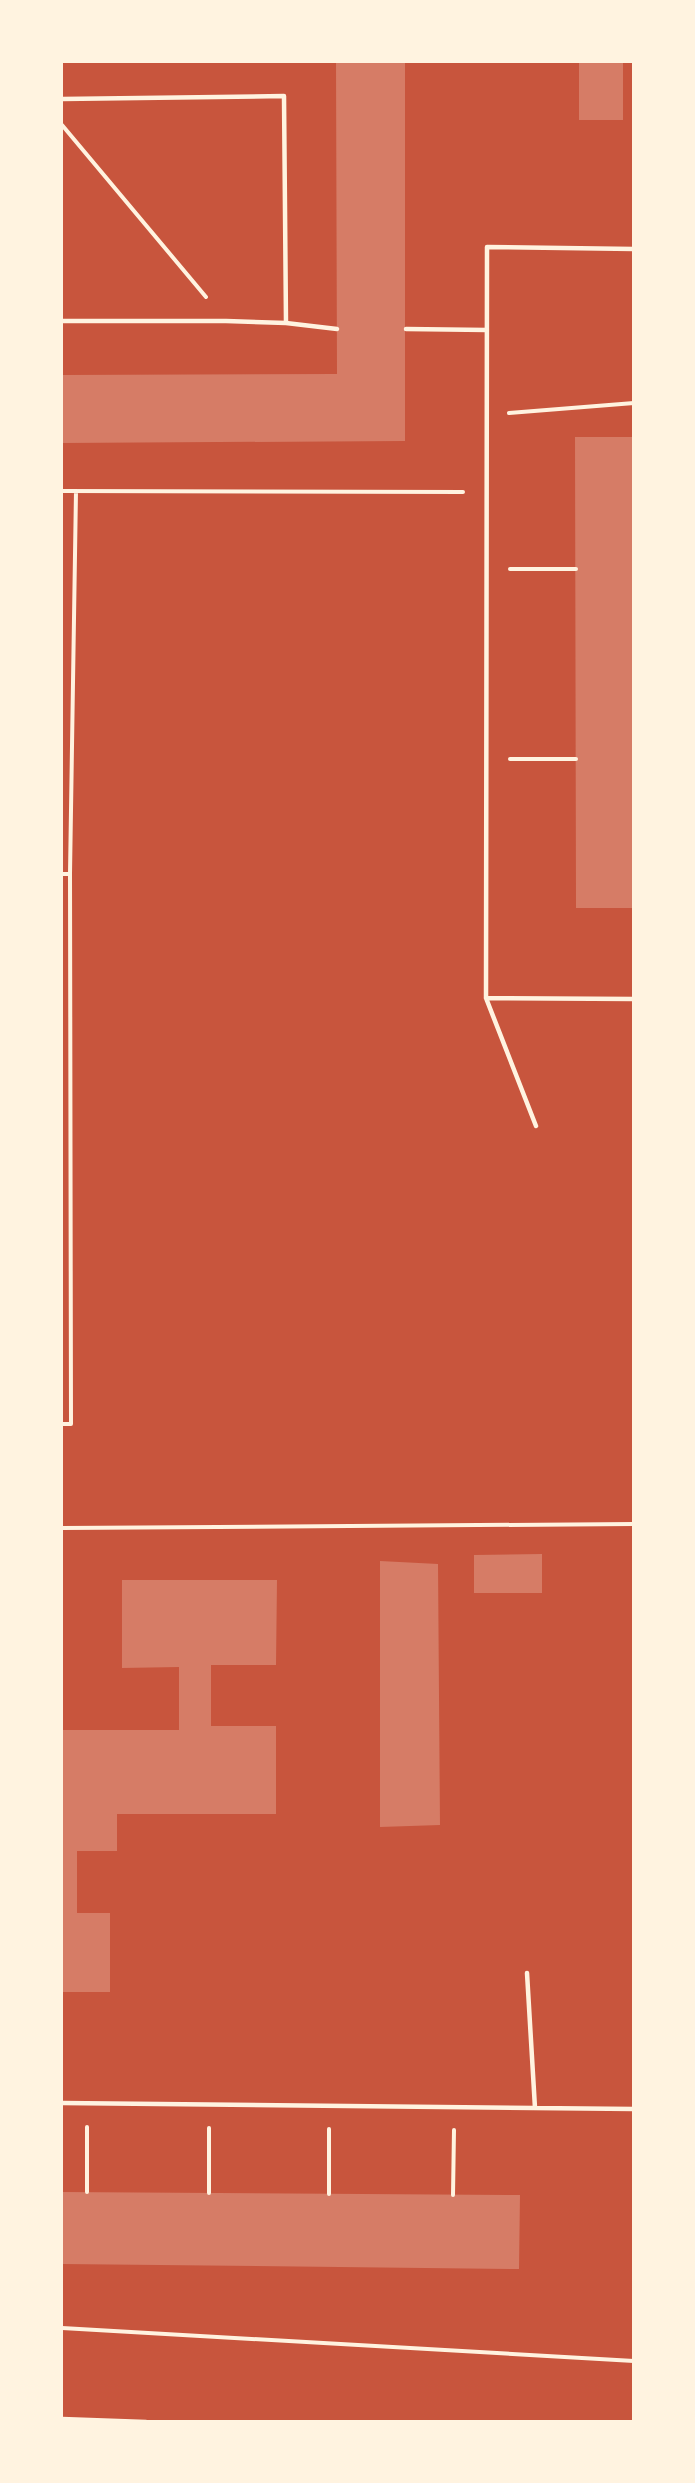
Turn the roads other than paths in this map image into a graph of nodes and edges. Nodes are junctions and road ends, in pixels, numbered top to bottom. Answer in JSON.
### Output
{"nodes":[{"id":1,"x":62,"y":99,"type":"edge"},
{"id":2,"x":633,"y":249,"type":"edge"},
{"id":3,"x":62,"y":321,"type":"edge"},
{"id":4,"x":286,"y":323,"type":"junction"},
{"id":5,"x":337,"y":329,"type":"dead end"},
{"id":6,"x":406,"y":329,"type":"dead end"},
{"id":7,"x":487,"y":330,"type":"junction"},
{"id":8,"x":486,"y":998,"type":"junction"},
{"id":9,"x":633,"y":999,"type":"edge"},
{"id":10,"x":536,"y":1126,"type":"dead end"},
{"id":11,"x":527,"y":1973,"type":"dead end"},
{"id":12,"x":62,"y":2103,"type":"edge"},
{"id":13,"x":536,"y":2108,"type":"junction"},
{"id":14,"x":633,"y":2109,"type":"edge"},
{"id":15,"x":62,"y":2419,"type":"edge"},
{"id":16,"x":146,"y":2421,"type":"edge"}],
"edges":[{"from":1,"to":4,"type":"lane"},
{"from":2,"to":7,"type":"lane"},
{"from":3,"to":4,"type":"lane"},
{"from":4,"to":5,"type":"lane"},
{"from":6,"to":7,"type":"lane"},
{"from":7,"to":8,"type":"lane"},
{"from":8,"to":9,"type":"lane"},
{"from":8,"to":10,"type":"lane"},
{"from":11,"to":13,"type":"lane"},
{"from":12,"to":13,"type":"lane"},
{"from":13,"to":14,"type":"lane"},
{"from":15,"to":16,"type":"lane"}]}
